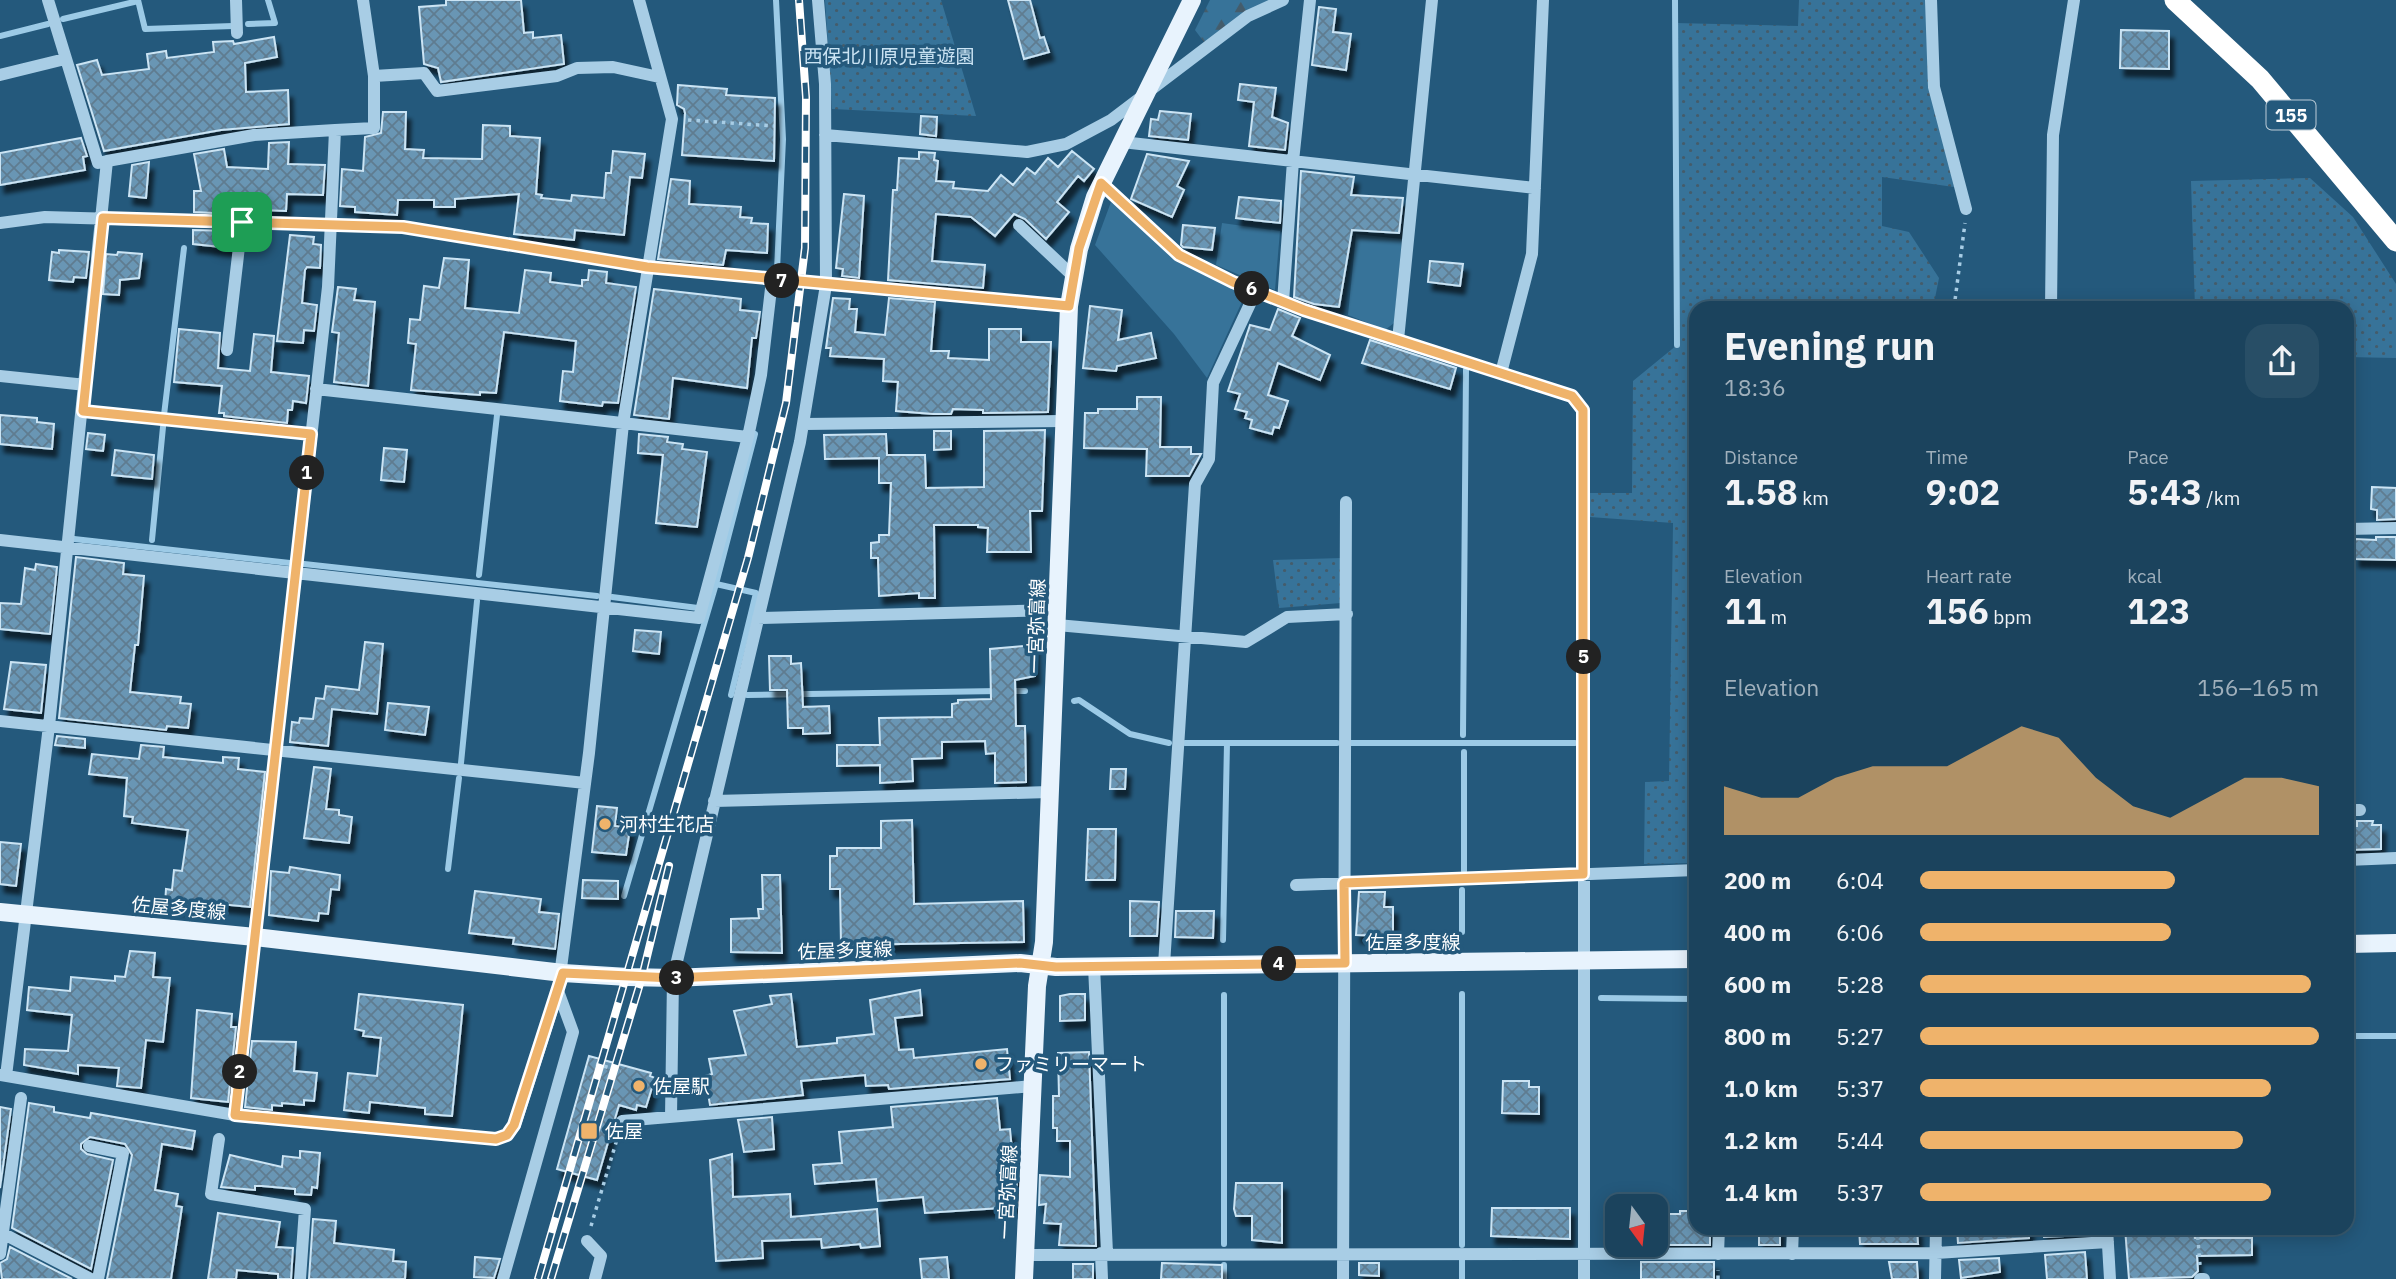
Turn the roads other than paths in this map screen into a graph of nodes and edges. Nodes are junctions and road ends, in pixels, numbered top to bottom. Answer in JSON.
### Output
{"nodes":[{"id":1,"x":48,"y":0,"type":"edge"},
{"id":2,"x":236,"y":0,"type":"edge"},
{"id":3,"x":363,"y":0,"type":"edge"},
{"id":4,"x":639,"y":0,"type":"edge"},
{"id":5,"x":818,"y":0,"type":"edge"},
{"id":6,"x":1192,"y":0,"type":"edge"},
{"id":7,"x":1283,"y":0,"type":"edge"},
{"id":8,"x":1310,"y":0,"type":"edge"},
{"id":9,"x":1432,"y":0,"type":"edge"},
{"id":10,"x":1543,"y":0,"type":"edge"},
{"id":11,"x":1931,"y":0,"type":"edge"},
{"id":12,"x":2074,"y":0,"type":"edge"},
{"id":13,"x":2175,"y":0,"type":"edge"},
{"id":14,"x":237,"y":33,"type":"dead end"},
{"id":15,"x":65,"y":59,"type":"junction"},
{"id":16,"x":0,"y":75,"type":"edge"},
{"id":17,"x":374,"y":76,"type":"junction"},
{"id":18,"x":659,"y":77,"type":"junction"},
{"id":19,"x":1150,"y":90,"type":"junction"},
{"id":20,"x":335,"y":130,"type":"junction"},
{"id":21,"x":825,"y":135,"type":"junction"},
{"id":22,"x":1122,"y":142,"type":"junction"},
{"id":23,"x":107,"y":161,"type":"junction"},
{"id":24,"x":1293,"y":161,"type":"junction"},
{"id":25,"x":1415,"y":175,"type":"junction"},
{"id":26,"x":1101,"y":183,"type":"junction"},
{"id":27,"x":1535,"y":188,"type":"junction"},
{"id":28,"x":1966,"y":209,"type":"road end"},
{"id":29,"x":103,"y":218,"type":"junction"},
{"id":30,"x":242,"y":222,"type":"junction"},
{"id":31,"x":0,"y":223,"type":"edge"},
{"id":32,"x":332,"y":225,"type":"junction"},
{"id":33,"x":1019,"y":225,"type":"dead end"},
{"id":34,"x":2396,"y":241,"type":"edge"},
{"id":35,"x":647,"y":267,"type":"junction"},
{"id":36,"x":1074,"y":277,"type":"junction"},
{"id":37,"x":772,"y":280,"type":"junction"},
{"id":38,"x":826,"y":285,"type":"junction"},
{"id":39,"x":1256,"y":291,"type":"junction"},
{"id":40,"x":2051,"y":301,"type":"edge"},
{"id":41,"x":1283,"y":302,"type":"junction"},
{"id":42,"x":1069,"y":306,"type":"junction"},
{"id":43,"x":1398,"y":340,"type":"junction"},
{"id":44,"x":227,"y":350,"type":"dead end"},
{"id":45,"x":1501,"y":373,"type":"junction"},
{"id":46,"x":0,"y":376,"type":"edge"},
{"id":47,"x":86,"y":385,"type":"junction"},
{"id":48,"x":316,"y":390,"type":"junction"},
{"id":49,"x":83,"y":411,"type":"junction"},
{"id":50,"x":1065,"y":421,"type":"junction"},
{"id":51,"x":623,"y":424,"type":"junction"},
{"id":52,"x":803,"y":424,"type":"junction"},
{"id":53,"x":311,"y":434,"type":"junction"},
{"id":54,"x":748,"y":437,"type":"junction"},
{"id":55,"x":1346,"y":502,"type":"dead end"},
{"id":56,"x":2396,"y":528,"type":"edge"},
{"id":57,"x":2354,"y":529,"type":"edge"},
{"id":58,"x":0,"y":540,"type":"edge"},
{"id":59,"x":67,"y":547,"type":"junction"},
{"id":60,"x":296,"y":573,"type":"junction"},
{"id":61,"x":605,"y":608,"type":"junction"},
{"id":62,"x":1347,"y":614,"type":"junction"},
{"id":63,"x":1057,"y":617,"type":"junction"},
{"id":64,"x":758,"y":618,"type":"junction"},
{"id":65,"x":1185,"y":637,"type":"junction"},
{"id":66,"x":0,"y":720,"type":"edge"},
{"id":67,"x":49,"y":726,"type":"junction"},
{"id":68,"x":277,"y":750,"type":"junction"},
{"id":69,"x":585,"y":783,"type":"junction"},
{"id":70,"x":1049,"y":792,"type":"junction"},
{"id":71,"x":715,"y":801,"type":"junction"},
{"id":72,"x":2396,"y":858,"type":"edge"},
{"id":73,"x":2354,"y":860,"type":"edge"},
{"id":74,"x":1689,"y":870,"type":"edge"},
{"id":75,"x":1583,"y":874,"type":"junction"},
{"id":76,"x":1344,"y":883,"type":"junction"},
{"id":77,"x":1296,"y":885,"type":"dead end"},
{"id":78,"x":0,"y":912,"type":"edge"},
{"id":79,"x":25,"y":915,"type":"junction"},
{"id":80,"x":255,"y":937,"type":"junction"},
{"id":81,"x":2396,"y":943,"type":"edge"},
{"id":82,"x":2354,"y":944,"type":"edge"},
{"id":83,"x":1689,"y":959,"type":"edge"},
{"id":84,"x":1582,"y":962,"type":"junction"},
{"id":85,"x":1345,"y":963,"type":"junction"},
{"id":86,"x":1164,"y":965,"type":"junction"},
{"id":87,"x":1041,"y":966,"type":"junction"},
{"id":88,"x":1094,"y":966,"type":"junction"},
{"id":89,"x":673,"y":978,"type":"junction"},
{"id":90,"x":560,"y":982,"type":"junction"},
{"id":91,"x":3,"y":1076,"type":"edge"},
{"id":92,"x":1034,"y":1086,"type":"junction"},
{"id":93,"x":21,"y":1098,"type":"dead end"},
{"id":94,"x":235,"y":1115,"type":"junction"},
{"id":95,"x":671,"y":1117,"type":"junction"},
{"id":96,"x":622,"y":1121,"type":"road end"},
{"id":97,"x":219,"y":1139,"type":"dead end"},
{"id":98,"x":89,"y":1146,"type":"dead end"},
{"id":99,"x":1,"y":1232,"type":"edge"},
{"id":100,"x":1719,"y":1235,"type":"edge"},
{"id":101,"x":1793,"y":1235,"type":"edge"},
{"id":102,"x":1936,"y":1235,"type":"edge"},
{"id":103,"x":2108,"y":1235,"type":"edge"},
{"id":104,"x":587,"y":1241,"type":"road end"},
{"id":105,"x":2108,"y":1242,"type":"junction"},
{"id":106,"x":1104,"y":1253,"type":"junction"},
{"id":107,"x":1936,"y":1253,"type":"junction"},
{"id":108,"x":0,"y":1254,"type":"edge"},
{"id":109,"x":1343,"y":1254,"type":"junction"},
{"id":110,"x":1584,"y":1254,"type":"junction"},
{"id":111,"x":1718,"y":1254,"type":"junction"},
{"id":112,"x":1792,"y":1254,"type":"junction"},
{"id":113,"x":1026,"y":1255,"type":"junction"},
{"id":114,"x":91,"y":1279,"type":"edge"},
{"id":115,"x":98,"y":1279,"type":"edge"},
{"id":116,"x":300,"y":1279,"type":"edge"},
{"id":117,"x":503,"y":1279,"type":"edge"},
{"id":118,"x":595,"y":1279,"type":"edge"},
{"id":119,"x":1024,"y":1279,"type":"edge"},
{"id":120,"x":1102,"y":1279,"type":"edge"},
{"id":121,"x":1343,"y":1279,"type":"edge"},
{"id":122,"x":1584,"y":1279,"type":"edge"},
{"id":123,"x":1935,"y":1279,"type":"edge"},
{"id":124,"x":2110,"y":1279,"type":"edge"}],
"edges":[{"from":1,"to":15,"type":"street"},
{"from":2,"to":14,"type":"street"},
{"from":3,"to":17,"type":"street"},
{"from":4,"to":18,"type":"street"},
{"from":5,"to":21,"type":"street"},
{"from":6,"to":19,"type":"main road","name":"一宮弥富線"},
{"from":7,"to":19,"type":"street"},
{"from":8,"to":24,"type":"street"},
{"from":9,"to":25,"type":"street"},
{"from":10,"to":27,"type":"street"},
{"from":11,"to":28,"type":"street"},
{"from":12,"to":40,"type":"street"},
{"from":13,"to":34,"type":"highway","number":"155"},
{"from":15,"to":16,"type":"street"},
{"from":15,"to":23,"type":"street"},
{"from":17,"to":18,"type":"street"},
{"from":17,"to":20,"type":"street"},
{"from":18,"to":35,"type":"street"},
{"from":19,"to":21,"type":"street"},
{"from":19,"to":22,"type":"main road","name":"一宮弥富線"},
{"from":20,"to":23,"type":"street"},
{"from":20,"to":32,"type":"street"},
{"from":21,"to":38,"type":"street"},
{"from":22,"to":24,"type":"street"},
{"from":22,"to":26,"type":"main road","name":"一宮弥富線"},
{"from":23,"to":29,"type":"street"},
{"from":24,"to":25,"type":"street"},
{"from":24,"to":41,"type":"street"},
{"from":25,"to":27,"type":"street"},
{"from":25,"to":43,"type":"street"},
{"from":26,"to":36,"type":"main road","name":"一宮弥富線"},
{"from":26,"to":39,"type":"street"},
{"from":27,"to":45,"type":"street"},
{"from":29,"to":30,"type":"street"},
{"from":29,"to":31,"type":"street"},
{"from":29,"to":47,"type":"street"},
{"from":30,"to":32,"type":"street"},
{"from":30,"to":44,"type":"street"},
{"from":32,"to":35,"type":"street"},
{"from":32,"to":48,"type":"street"},
{"from":33,"to":36,"type":"street"},
{"from":35,"to":37,"type":"street"},
{"from":35,"to":51,"type":"street"},
{"from":36,"to":42,"type":"main road","name":"一宮弥富線"},
{"from":37,"to":38,"type":"street"},
{"from":37,"to":54,"type":"street"},
{"from":38,"to":42,"type":"street"},
{"from":38,"to":52,"type":"street"},
{"from":39,"to":41,"type":"street"},
{"from":39,"to":65,"type":"street"},
{"from":41,"to":43,"type":"street"},
{"from":42,"to":50,"type":"main road","name":"一宮弥富線"},
{"from":43,"to":45,"type":"street"},
{"from":45,"to":75,"type":"street"},
{"from":46,"to":47,"type":"street"},
{"from":47,"to":49,"type":"street"},
{"from":48,"to":51,"type":"street"},
{"from":48,"to":53,"type":"street"},
{"from":49,"to":53,"type":"street"},
{"from":49,"to":59,"type":"street"},
{"from":50,"to":52,"type":"street"},
{"from":50,"to":63,"type":"main road","name":"一宮弥富線"},
{"from":51,"to":54,"type":"street"},
{"from":51,"to":61,"type":"street"},
{"from":52,"to":64,"type":"street"},
{"from":53,"to":60,"type":"street"},
{"from":54,"to":61,"type":"street"},
{"from":55,"to":62,"type":"street"},
{"from":56,"to":57,"type":"street"},
{"from":58,"to":59,"type":"street"},
{"from":59,"to":60,"type":"street"},
{"from":59,"to":67,"type":"street"},
{"from":60,"to":61,"type":"street"},
{"from":60,"to":68,"type":"street"},
{"from":61,"to":69,"type":"street"},
{"from":62,"to":65,"type":"street"},
{"from":62,"to":76,"type":"street"},
{"from":63,"to":64,"type":"street"},
{"from":63,"to":65,"type":"street"},
{"from":63,"to":70,"type":"main road","name":"一宮弥富線"},
{"from":64,"to":71,"type":"street"},
{"from":65,"to":86,"type":"street"},
{"from":66,"to":67,"type":"street"},
{"from":67,"to":68,"type":"street"},
{"from":67,"to":79,"type":"street"},
{"from":68,"to":69,"type":"street"},
{"from":68,"to":80,"type":"street"},
{"from":69,"to":90,"type":"street"},
{"from":70,"to":71,"type":"street"},
{"from":70,"to":87,"type":"main road","name":"一宮弥富線"},
{"from":71,"to":89,"type":"street"},
{"from":72,"to":73,"type":"street"},
{"from":74,"to":75,"type":"street"},
{"from":75,"to":76,"type":"street"},
{"from":75,"to":84,"type":"street"},
{"from":76,"to":77,"type":"street"},
{"from":76,"to":85,"type":"street"},
{"from":78,"to":79,"type":"main road","name":"佐屋多度線"},
{"from":79,"to":80,"type":"main road","name":"佐屋多度線"},
{"from":79,"to":91,"type":"street"},
{"from":80,"to":90,"type":"main road","name":"佐屋多度線"},
{"from":80,"to":94,"type":"street"},
{"from":81,"to":82,"type":"main road"},
{"from":83,"to":84,"type":"main road","name":"佐屋多度線"},
{"from":84,"to":85,"type":"main road","name":"佐屋多度線"},
{"from":84,"to":110,"type":"street"},
{"from":85,"to":86,"type":"main road","name":"佐屋多度線"},
{"from":85,"to":109,"type":"street"},
{"from":86,"to":88,"type":"main road","name":"佐屋多度線"},
{"from":87,"to":88,"type":"main road","name":"佐屋多度線"},
{"from":87,"to":89,"type":"main road","name":"佐屋多度線"},
{"from":87,"to":92,"type":"main road","name":"一宮弥富線"},
{"from":88,"to":106,"type":"street"},
{"from":89,"to":90,"type":"main road","name":"佐屋多度線"},
{"from":89,"to":95,"type":"street"},
{"from":90,"to":94,"type":"street"},
{"from":90,"to":117,"type":"street"},
{"from":91,"to":94,"type":"street"},
{"from":92,"to":95,"type":"street"},
{"from":92,"to":113,"type":"main road","name":"一宮弥富線"},
{"from":93,"to":99,"type":"street"},
{"from":95,"to":96,"type":"street"},
{"from":97,"to":116,"type":"street"},
{"from":98,"to":115,"type":"street"},
{"from":99,"to":108,"type":"street"},
{"from":99,"to":114,"type":"street"},
{"from":100,"to":111,"type":"street"},
{"from":101,"to":112,"type":"street"},
{"from":102,"to":107,"type":"street"},
{"from":103,"to":105,"type":"street"},
{"from":104,"to":118,"type":"street"},
{"from":105,"to":107,"type":"street"},
{"from":105,"to":124,"type":"street"},
{"from":106,"to":109,"type":"street"},
{"from":106,"to":113,"type":"street"},
{"from":106,"to":120,"type":"street"},
{"from":107,"to":112,"type":"street"},
{"from":107,"to":123,"type":"street"},
{"from":109,"to":110,"type":"street"},
{"from":109,"to":121,"type":"street"},
{"from":110,"to":111,"type":"street"},
{"from":110,"to":122,"type":"street"},
{"from":111,"to":112,"type":"street"},
{"from":113,"to":119,"type":"main road","name":"一宮弥富線"}]}
